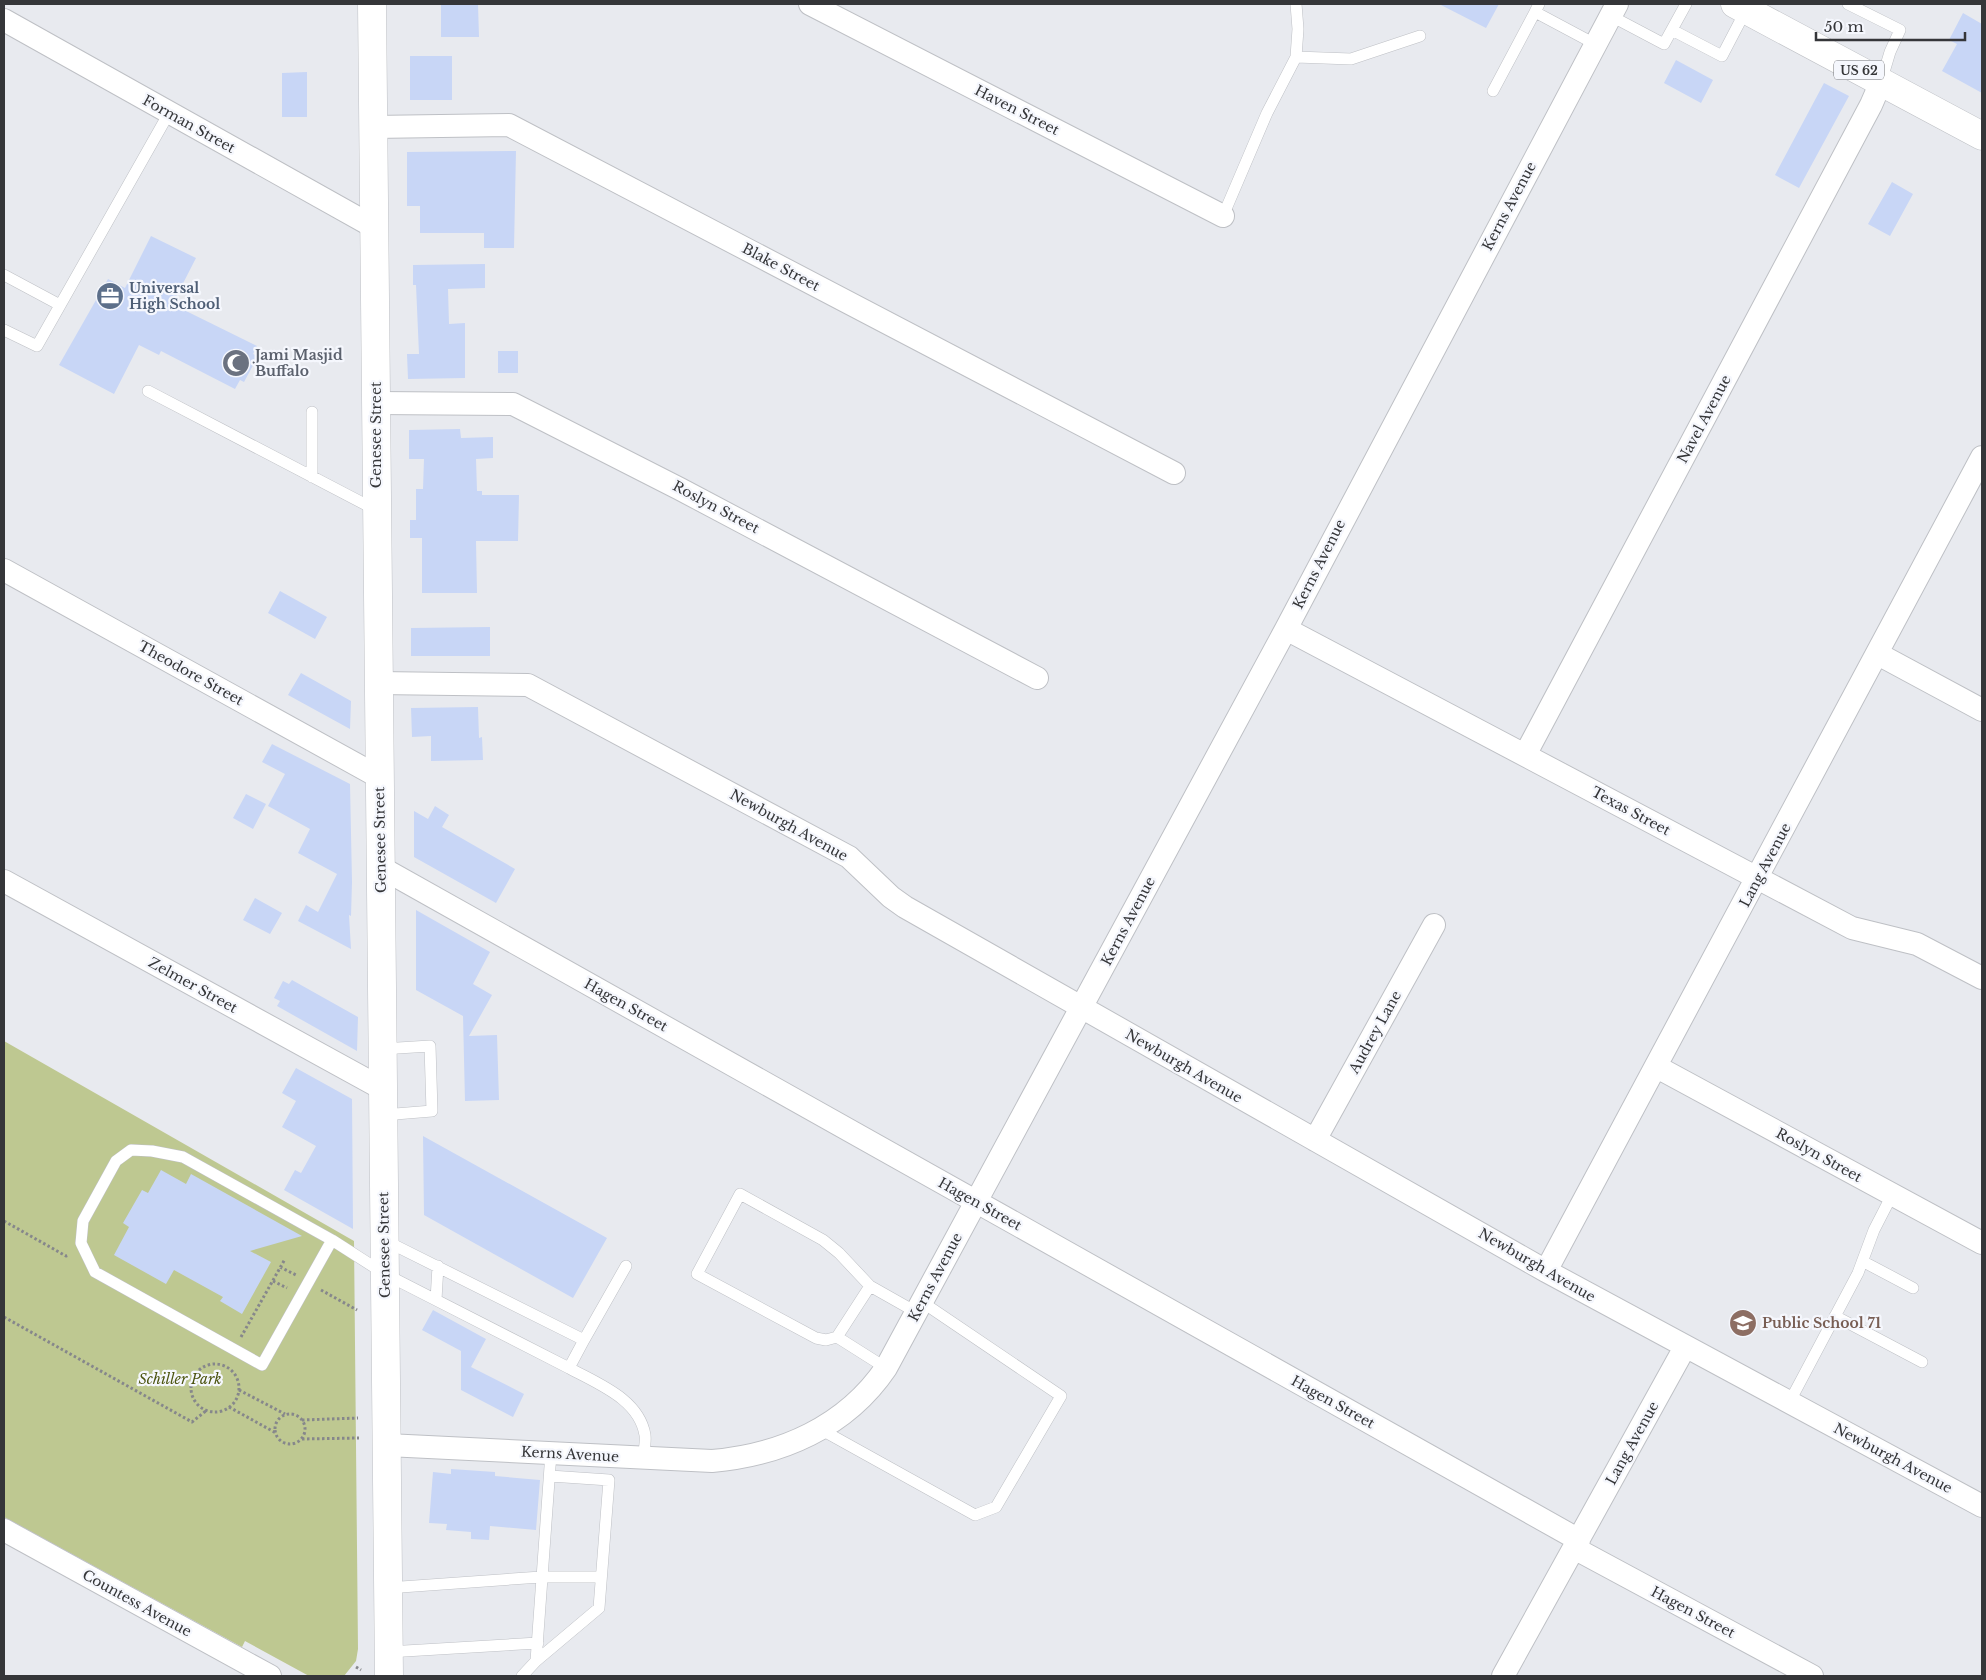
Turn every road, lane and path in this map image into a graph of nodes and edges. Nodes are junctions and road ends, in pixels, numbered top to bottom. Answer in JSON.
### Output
{"nodes":[{"id":1,"x":8,"y":4,"type":"edge"},
{"id":2,"x":372,"y":4,"type":"edge"},
{"id":3,"x":810,"y":4,"type":"edge"},
{"id":4,"x":1296,"y":4,"type":"edge"},
{"id":5,"x":1686,"y":4,"type":"edge"},
{"id":6,"x":1848,"y":4,"type":"edge"},
{"id":7,"x":1740,"y":7,"type":"edge"},
{"id":8,"x":1537,"y":8,"type":"edge"},
{"id":9,"x":1614,"y":10,"type":"edge"},
{"id":10,"x":4,"y":13,"type":"edge"},
{"id":11,"x":4,"y":20,"type":"edge"},
{"id":12,"x":1672,"y":30,"type":"junction"},
{"id":13,"x":1420,"y":36,"type":"dead end"},
{"id":14,"x":1595,"y":44,"type":"junction"},
{"id":15,"x":1296,"y":57,"type":"junction"},
{"id":16,"x":1881,"y":82,"type":"junction"},
{"id":17,"x":1493,"y":91,"type":"dead end"},
{"id":18,"x":169,"y":113,"type":"junction"},
{"id":19,"x":373,"y":127,"type":"junction"},
{"id":20,"x":1982,"y":136,"type":"edge"},
{"id":21,"x":1223,"y":216,"type":"joint"},
{"id":22,"x":374,"y":227,"type":"junction"},
{"id":23,"x":4,"y":275,"type":"edge"},
{"id":24,"x":60,"y":305,"type":"junction"},
{"id":25,"x":4,"y":330,"type":"edge"},
{"id":26,"x":148,"y":391,"type":"dead end"},
{"id":27,"x":376,"y":403,"type":"junction"},
{"id":28,"x":312,"y":412,"type":"dead end"},
{"id":29,"x":1982,"y":457,"type":"edge"},
{"id":30,"x":1174,"y":473,"type":"dead end"},
{"id":31,"x":312,"y":477,"type":"junction"},
{"id":32,"x":376,"y":510,"type":"junction"},
{"id":33,"x":4,"y":570,"type":"edge"},
{"id":34,"x":1286,"y":629,"type":"junction"},
{"id":35,"x":1878,"y":654,"type":"junction"},
{"id":36,"x":1038,"y":678,"type":"dead end"},
{"id":37,"x":378,"y":683,"type":"junction"},
{"id":38,"x":1982,"y":710,"type":"edge"},
{"id":39,"x":1525,"y":755,"type":"junction"},
{"id":40,"x":379,"y":777,"type":"junction"},
{"id":41,"x":380,"y":867,"type":"junction"},
{"id":42,"x":1758,"y":879,"type":"junction"},
{"id":43,"x":4,"y":881,"type":"edge"},
{"id":44,"x":1434,"y":924,"type":"dead end"},
{"id":45,"x":1982,"y":978,"type":"edge"},
{"id":46,"x":1081,"y":1008,"type":"junction"},
{"id":47,"x":382,"y":1049,"type":"junction"},
{"id":48,"x":1657,"y":1067,"type":"junction"},
{"id":49,"x":383,"y":1102,"type":"junction"},
{"id":50,"x":1315,"y":1140,"type":"junction"},
{"id":51,"x":1892,"y":1195,"type":"junction"},
{"id":52,"x":976,"y":1202,"type":"junction"},
{"id":53,"x":4,"y":1221,"type":"edge"},
{"id":54,"x":332,"y":1240,"type":"junction"},
{"id":55,"x":384,"y":1240,"type":"junction"},
{"id":56,"x":1982,"y":1243,"type":"edge"},
{"id":57,"x":66,"y":1256,"type":"dead end"},
{"id":58,"x":285,"y":1259,"type":"dead end"},
{"id":59,"x":1864,"y":1262,"type":"junction"},
{"id":60,"x":438,"y":1266,"type":"junction"},
{"id":61,"x":626,"y":1266,"type":"dead end"},
{"id":62,"x":280,"y":1267,"type":"junction"},
{"id":63,"x":1546,"y":1271,"type":"junction"},
{"id":64,"x":385,"y":1274,"type":"junction"},
{"id":65,"x":298,"y":1277,"type":"dead end"},
{"id":66,"x":273,"y":1281,"type":"junction"},
{"id":67,"x":870,"y":1286,"type":"junction"},
{"id":68,"x":316,"y":1287,"type":"dead end"},
{"id":69,"x":1913,"y":1288,"type":"dead end"},
{"id":70,"x":290,"y":1290,"type":"dead end"},
{"id":71,"x":436,"y":1300,"type":"junction"},
{"id":72,"x":919,"y":1307,"type":"junction"},
{"id":73,"x":357,"y":1310,"type":"dead end"},
{"id":74,"x":1835,"y":1316,"type":"junction"},
{"id":75,"x":4,"y":1317,"type":"edge"},
{"id":76,"x":837,"y":1337,"type":"junction"},
{"id":77,"x":584,"y":1340,"type":"junction"},
{"id":78,"x":239,"y":1341,"type":"dead end"},
{"id":79,"x":1685,"y":1347,"type":"junction"},
{"id":80,"x":1922,"y":1362,"type":"dead end"},
{"id":81,"x":569,"y":1368,"type":"junction"},
{"id":82,"x":886,"y":1368,"type":"junction"},
{"id":83,"x":239,"y":1390,"type":"junction"},
{"id":84,"x":1789,"y":1402,"type":"junction"},
{"id":85,"x":229,"y":1407,"type":"junction"},
{"id":86,"x":207,"y":1410,"type":"junction"},
{"id":87,"x":286,"y":1414,"type":"junction"},
{"id":88,"x":358,"y":1418,"type":"dead end"},
{"id":89,"x":302,"y":1420,"type":"junction"},
{"id":90,"x":820,"y":1429,"type":"junction"},
{"id":91,"x":276,"y":1434,"type":"junction"},
{"id":92,"x":359,"y":1438,"type":"dead end"},
{"id":93,"x":301,"y":1439,"type":"junction"},
{"id":94,"x":386,"y":1445,"type":"junction"},
{"id":95,"x":551,"y":1453,"type":"junction"},
{"id":96,"x":608,"y":1456,"type":"junction"},
{"id":97,"x":643,"y":1458,"type":"junction"},
{"id":98,"x":550,"y":1476,"type":"junction"},
{"id":99,"x":609,"y":1480,"type":"junction"},
{"id":100,"x":1982,"y":1506,"type":"edge"},
{"id":101,"x":4,"y":1530,"type":"edge"},
{"id":102,"x":1576,"y":1544,"type":"junction"},
{"id":103,"x":541,"y":1577,"type":"junction"},
{"id":104,"x":601,"y":1578,"type":"junction"},
{"id":105,"x":387,"y":1588,"type":"junction"},
{"id":106,"x":538,"y":1643,"type":"junction"},
{"id":107,"x":536,"y":1661,"type":"junction"},
{"id":108,"x":388,"y":1664,"type":"edge"},
{"id":109,"x":356,"y":1668,"type":"dead end"},
{"id":110,"x":361,"y":1670,"type":"dead end"},
{"id":111,"x":270,"y":1676,"type":"edge"},
{"id":112,"x":522,"y":1676,"type":"edge"},
{"id":113,"x":1503,"y":1676,"type":"edge"},
{"id":114,"x":1812,"y":1676,"type":"edge"}],
"edges":[{"from":1,"to":10,"type":"street"},
{"from":2,"to":19,"type":"main road","name":"Genesee Street"},
{"from":3,"to":21,"type":"street","name":"Haven Street"},
{"from":4,"to":15,"type":"lane"},
{"from":5,"to":12,"type":"lane"},
{"from":6,"to":16,"type":"lane"},
{"from":7,"to":12,"type":"lane"},
{"from":7,"to":16,"type":"main road","number":"US 62"},
{"from":8,"to":14,"type":"lane"},
{"from":8,"to":17,"type":"lane"},
{"from":9,"to":12,"type":"lane"},
{"from":9,"to":14,"type":"street","name":"Kerns Avenue"},
{"from":11,"to":18,"type":"street","name":"Forman Street"},
{"from":13,"to":15,"type":"lane"},
{"from":14,"to":34,"type":"street","name":"Kerns Avenue"},
{"from":15,"to":21,"type":"lane"},
{"from":16,"to":20,"type":"main road","number":"US 62"},
{"from":16,"to":39,"type":"street","name":"Navel Avenue"},
{"from":18,"to":22,"type":"street","name":"Forman Street"},
{"from":18,"to":24,"type":"lane"},
{"from":19,"to":22,"type":"main road","name":"Genesee Street"},
{"from":19,"to":30,"type":"street","name":"Blake Street"},
{"from":22,"to":27,"type":"main road","name":"Genesee Street"},
{"from":23,"to":24,"type":"lane"},
{"from":24,"to":25,"type":"lane"},
{"from":26,"to":31,"type":"lane"},
{"from":27,"to":32,"type":"main road","name":"Genesee Street"},
{"from":27,"to":36,"type":"street","name":"Roslyn Street"},
{"from":28,"to":31,"type":"lane"},
{"from":29,"to":35,"type":"street","name":"Lang Avenue"},
{"from":31,"to":32,"type":"lane"},
{"from":32,"to":37,"type":"main road","name":"Genesee Street"},
{"from":33,"to":40,"type":"street","name":"Theodore Street"},
{"from":34,"to":39,"type":"street","name":"Texas Street"},
{"from":34,"to":46,"type":"street","name":"Kerns Avenue"},
{"from":35,"to":38,"type":"street"},
{"from":35,"to":42,"type":"street","name":"Lang Avenue"},
{"from":37,"to":40,"type":"main road","name":"Genesee Street"},
{"from":37,"to":46,"type":"street","name":"Newburgh Avenue"},
{"from":39,"to":42,"type":"street","name":"Texas Street"},
{"from":40,"to":41,"type":"main road","name":"Genesee Street"},
{"from":41,"to":47,"type":"main road","name":"Genesee Street"},
{"from":41,"to":52,"type":"street","name":"Hagen Street"},
{"from":42,"to":45,"type":"street","name":"Texas Street"},
{"from":42,"to":48,"type":"street","name":"Lang Avenue"},
{"from":43,"to":49,"type":"street","name":"Zelmer Street"},
{"from":44,"to":50,"type":"street","name":"Audrey Lane"},
{"from":46,"to":50,"type":"street","name":"Newburgh Avenue"},
{"from":46,"to":52,"type":"street","name":"Kerns Avenue"},
{"from":47,"to":49,"type":"main road","name":"Genesee Street"},
{"from":47,"to":49,"type":"lane"},
{"from":48,"to":51,"type":"street","name":"Roslyn Street"},
{"from":48,"to":63,"type":"street","name":"Lang Avenue"},
{"from":49,"to":55,"type":"main road","name":"Genesee Street"},
{"from":50,"to":63,"type":"street","name":"Newburgh Avenue"},
{"from":51,"to":56,"type":"street","name":"Roslyn Street"},
{"from":51,"to":59,"type":"lane"},
{"from":52,"to":72,"type":"street","name":"Kerns Avenue"},
{"from":52,"to":102,"type":"street","name":"Hagen Street"},
{"from":53,"to":57,"type":"path"},
{"from":54,"to":54,"type":"lane"},
{"from":54,"to":64,"type":"lane"},
{"from":55,"to":60,"type":"lane"},
{"from":55,"to":64,"type":"main road","name":"Genesee Street"},
{"from":58,"to":62,"type":"path"},
{"from":59,"to":69,"type":"lane"},
{"from":59,"to":74,"type":"lane"},
{"from":60,"to":71,"type":"lane"},
{"from":60,"to":77,"type":"lane"},
{"from":61,"to":77,"type":"lane"},
{"from":62,"to":65,"type":"path"},
{"from":62,"to":66,"type":"path"},
{"from":63,"to":79,"type":"street","name":"Newburgh Avenue"},
{"from":64,"to":71,"type":"lane"},
{"from":64,"to":94,"type":"main road","name":"Genesee Street"},
{"from":66,"to":70,"type":"path"},
{"from":66,"to":78,"type":"path"},
{"from":67,"to":72,"type":"lane"},
{"from":67,"to":76,"type":"lane"},
{"from":67,"to":76,"type":"lane"},
{"from":68,"to":73,"type":"path"},
{"from":71,"to":81,"type":"lane"},
{"from":72,"to":82,"type":"street","name":"Kerns Avenue"},
{"from":72,"to":90,"type":"lane"},
{"from":74,"to":80,"type":"lane"},
{"from":74,"to":84,"type":"lane"},
{"from":75,"to":86,"type":"path"},
{"from":76,"to":82,"type":"lane"},
{"from":77,"to":81,"type":"lane"},
{"from":79,"to":84,"type":"street","name":"Newburgh Avenue"},
{"from":79,"to":102,"type":"street","name":"Lang Avenue"},
{"from":81,"to":97,"type":"lane"},
{"from":82,"to":90,"type":"street","name":"Kerns Avenue"},
{"from":83,"to":85,"type":"path"},
{"from":83,"to":86,"type":"path"},
{"from":83,"to":87,"type":"path"},
{"from":84,"to":100,"type":"street","name":"Newburgh Avenue"},
{"from":85,"to":86,"type":"path"},
{"from":85,"to":91,"type":"path"},
{"from":87,"to":89,"type":"path"},
{"from":87,"to":91,"type":"path"},
{"from":88,"to":89,"type":"path"},
{"from":89,"to":93,"type":"path"},
{"from":90,"to":97,"type":"street","name":"Kerns Avenue"},
{"from":91,"to":93,"type":"path"},
{"from":92,"to":93,"type":"path"},
{"from":94,"to":95,"type":"street","name":"Kerns Avenue"},
{"from":94,"to":105,"type":"main road","name":"Genesee Street"},
{"from":95,"to":96,"type":"street","name":"Kerns Avenue"},
{"from":95,"to":98,"type":"lane"},
{"from":96,"to":97,"type":"street","name":"Kerns Avenue"},
{"from":96,"to":99,"type":"lane"},
{"from":98,"to":99,"type":"lane"},
{"from":98,"to":103,"type":"lane"},
{"from":99,"to":104,"type":"lane"},
{"from":101,"to":111,"type":"street","name":"Countess Avenue"},
{"from":102,"to":113,"type":"street","name":"Lang Avenue"},
{"from":102,"to":114,"type":"street","name":"Hagen Street"},
{"from":103,"to":104,"type":"lane"},
{"from":103,"to":105,"type":"lane"},
{"from":103,"to":106,"type":"lane"},
{"from":104,"to":107,"type":"lane"},
{"from":105,"to":108,"type":"main road","name":"Genesee Street"},
{"from":106,"to":107,"type":"lane"},
{"from":106,"to":108,"type":"lane"},
{"from":107,"to":112,"type":"lane"},
{"from":109,"to":110,"type":"path"}]}
